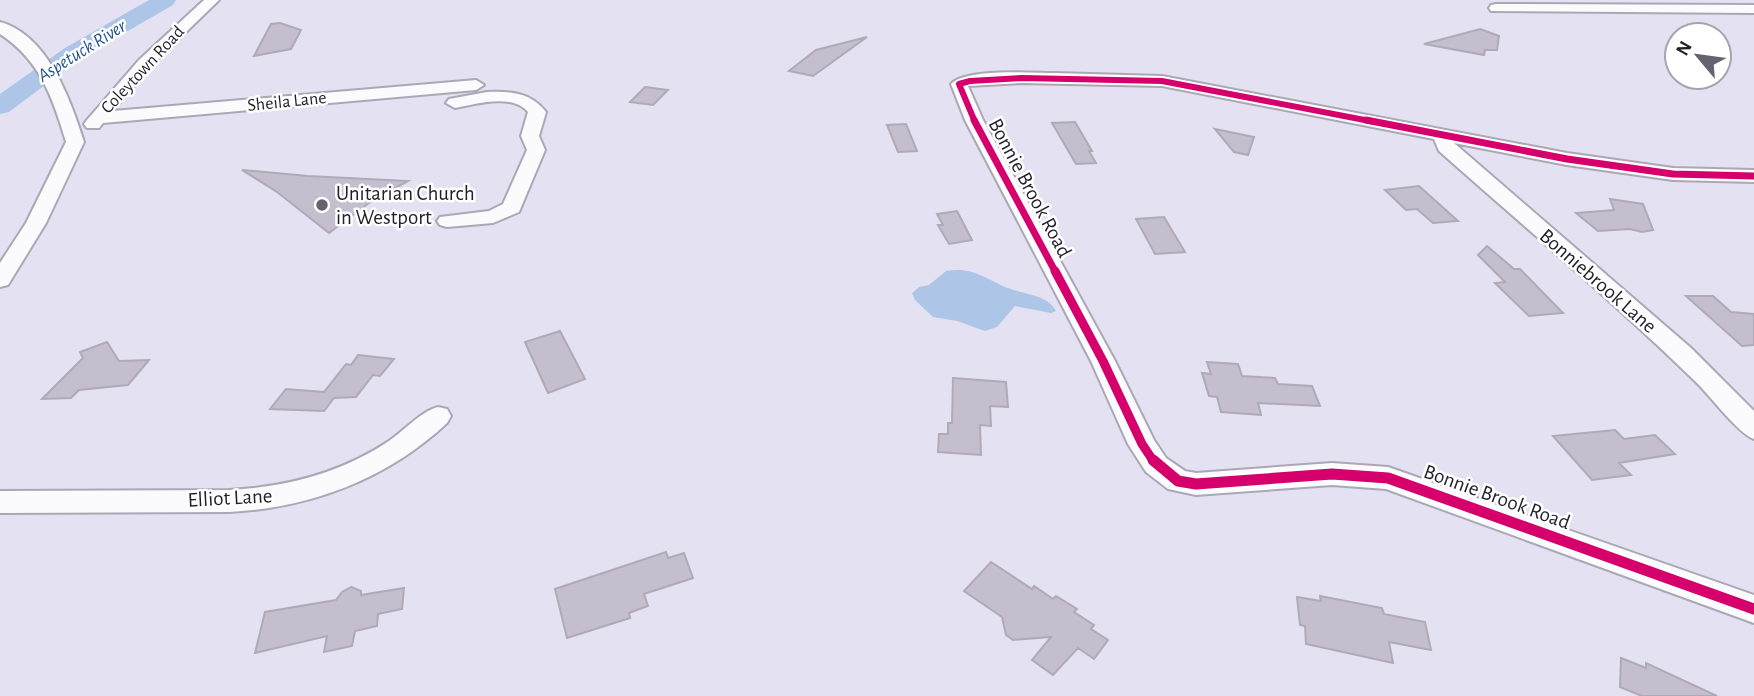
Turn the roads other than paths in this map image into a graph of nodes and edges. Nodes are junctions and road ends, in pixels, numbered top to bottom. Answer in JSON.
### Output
{"nodes":[{"id":1,"x":212,"y":0,"type":"edge"},
{"id":2,"x":1500,"y":8,"type":"dead end"},
{"id":3,"x":1754,"y":9,"type":"edge"},
{"id":4,"x":0,"y":27,"type":"edge"},
{"id":5,"x":476,"y":85,"type":"dead end"},
{"id":6,"x":450,"y":103,"type":"dead end"},
{"id":7,"x":98,"y":118,"type":"junction"},
{"id":8,"x":1442,"y":136,"type":"junction"},
{"id":9,"x":75,"y":142,"type":"junction"},
{"id":10,"x":1754,"y":176,"type":"edge"},
{"id":11,"x":447,"y":221,"type":"dead end"},
{"id":12,"x":0,"y":281,"type":"edge"},
{"id":13,"x":438,"y":416,"type":"dead end"},
{"id":14,"x":1754,"y":429,"type":"edge"},
{"id":15,"x":0,"y":502,"type":"edge"},
{"id":16,"x":1754,"y":609,"type":"edge"}],
"edges":[{"from":1,"to":7,"type":"street","name":"Coleytown Road"},
{"from":2,"to":3,"type":"street"},
{"from":4,"to":9,"type":"street"},
{"from":5,"to":7,"type":"street","name":"Sheila Lane"},
{"from":6,"to":11,"type":"street"},
{"from":7,"to":9,"type":"street","name":"Coleytown Road"},
{"from":8,"to":10,"type":"street","name":"Bonnie Brook Road"},
{"from":8,"to":14,"type":"street","name":"Bonniebrook Lane"},
{"from":8,"to":16,"type":"street","name":"Bonnie Brook Road"},
{"from":9,"to":12,"type":"street","name":"Coleytown Road"},
{"from":13,"to":15,"type":"street","name":"Elliot Lane"}]}
